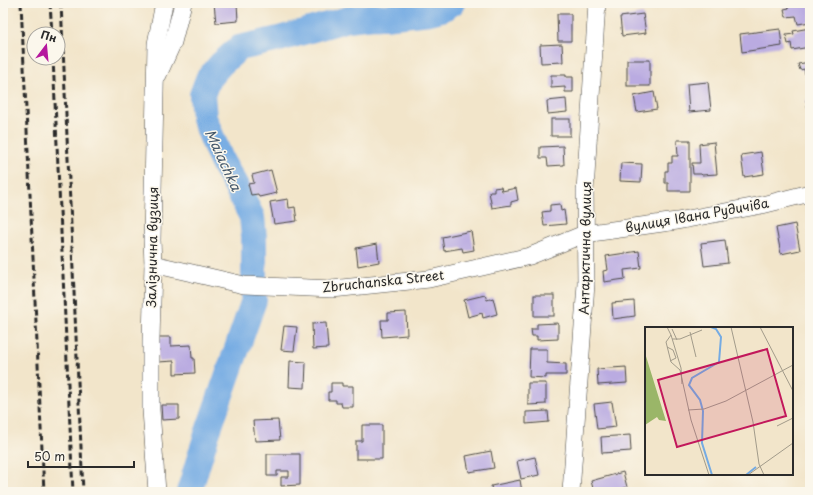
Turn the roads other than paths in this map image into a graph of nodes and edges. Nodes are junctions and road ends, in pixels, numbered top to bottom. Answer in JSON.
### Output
{"nodes":[{"id":1,"x":164,"y":3,"type":"edge"},
{"id":2,"x":183,"y":3,"type":"edge"},
{"id":3,"x":597,"y":3,"type":"edge"},
{"id":4,"x":155,"y":82,"type":"junction"},
{"id":5,"x":810,"y":193,"type":"edge"},
{"id":6,"x":584,"y":234,"type":"junction"},
{"id":7,"x":153,"y":264,"type":"junction"},
{"id":8,"x":157,"y":492,"type":"edge"},
{"id":9,"x":571,"y":492,"type":"edge"}],
"edges":[{"from":1,"to":4,"type":"street","name":"Залізнична вузиця"},
{"from":2,"to":4,"type":"street"},
{"from":3,"to":6,"type":"street","name":"Антарктична вулиця"},
{"from":4,"to":7,"type":"street","name":"Залізнична вузиця"},
{"from":5,"to":6,"type":"street","name":"вулиця Івана Рудичіва"},
{"from":6,"to":7,"type":"street","name":"Zbruchanska Street"},
{"from":6,"to":9,"type":"street","name":"Антарктична вулиця"},
{"from":7,"to":8,"type":"street","name":"Залізнична вузиця"}]}
